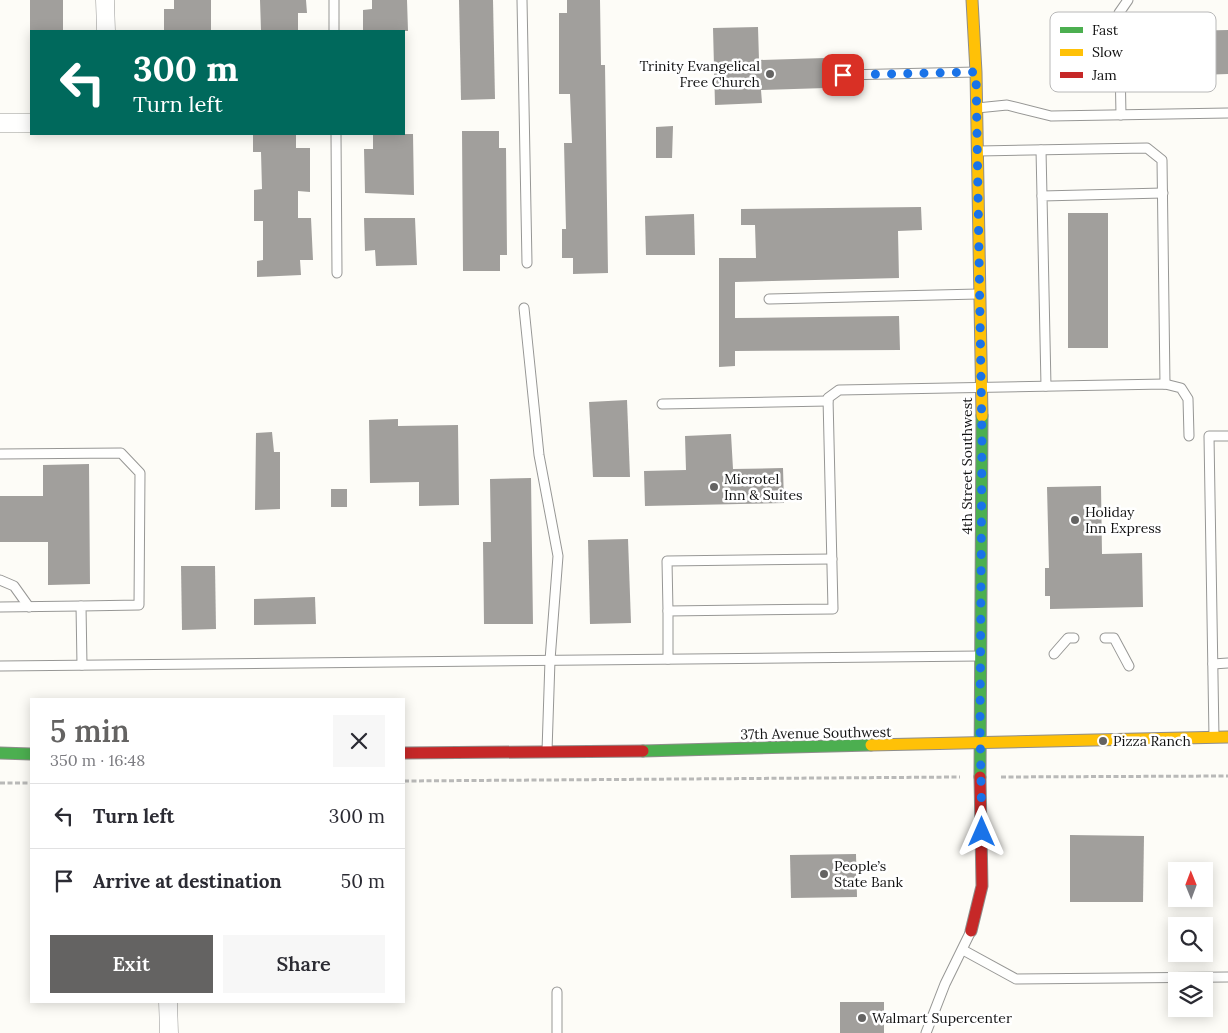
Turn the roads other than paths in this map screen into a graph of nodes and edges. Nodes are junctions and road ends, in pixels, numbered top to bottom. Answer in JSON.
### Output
{"nodes":[{"id":1,"x":105,"y":0,"type":"edge"},
{"id":2,"x":334,"y":0,"type":"edge"},
{"id":3,"x":522,"y":0,"type":"edge"},
{"id":4,"x":972,"y":0,"type":"edge"},
{"id":5,"x":1128,"y":0,"type":"edge"},
{"id":6,"x":1120,"y":12,"type":"edge"},
{"id":7,"x":106,"y":30,"type":"edge"},
{"id":8,"x":334,"y":30,"type":"edge"},
{"id":9,"x":976,"y":72,"type":"junction"},
{"id":10,"x":843,"y":75,"type":"dead end"},
{"id":11,"x":1121,"y":92,"type":"edge"},
{"id":12,"x":977,"y":108,"type":"junction"},
{"id":13,"x":1228,"y":113,"type":"edge"},
{"id":14,"x":1121,"y":115,"type":"junction"},
{"id":15,"x":0,"y":122,"type":"edge"},
{"id":16,"x":30,"y":123,"type":"edge"},
{"id":17,"x":336,"y":135,"type":"edge"},
{"id":18,"x":1041,"y":150,"type":"junction"},
{"id":19,"x":977,"y":151,"type":"junction"},
{"id":20,"x":1163,"y":193,"type":"junction"},
{"id":21,"x":1042,"y":196,"type":"junction"},
{"id":22,"x":527,"y":263,"type":"dead end"},
{"id":23,"x":337,"y":273,"type":"dead end"},
{"id":24,"x":980,"y":294,"type":"junction"},
{"id":25,"x":769,"y":299,"type":"dead end"},
{"id":26,"x":524,"y":308,"type":"dead end"},
{"id":27,"x":1165,"y":384,"type":"junction"},
{"id":28,"x":1046,"y":386,"type":"junction"},
{"id":29,"x":982,"y":387,"type":"junction"},
{"id":30,"x":828,"y":401,"type":"junction"},
{"id":31,"x":662,"y":404,"type":"dead end"},
{"id":32,"x":1189,"y":436,"type":"dead end"},
{"id":33,"x":1228,"y":436,"type":"edge"},
{"id":34,"x":0,"y":454,"type":"edge"},
{"id":35,"x":832,"y":559,"type":"junction"},
{"id":36,"x":0,"y":580,"type":"edge"},
{"id":37,"x":81,"y":606,"type":"junction"},
{"id":38,"x":0,"y":607,"type":"edge"},
{"id":39,"x":29,"y":607,"type":"junction"},
{"id":40,"x":668,"y":611,"type":"junction"},
{"id":41,"x":1074,"y":638,"type":"dead end"},
{"id":42,"x":1105,"y":638,"type":"dead end"},
{"id":43,"x":1054,"y":654,"type":"dead end"},
{"id":44,"x":980,"y":656,"type":"junction"},
{"id":45,"x":668,"y":659,"type":"junction"},
{"id":46,"x":550,"y":660,"type":"junction"},
{"id":47,"x":1228,"y":663,"type":"edge"},
{"id":48,"x":1213,"y":664,"type":"junction"},
{"id":49,"x":82,"y":665,"type":"junction"},
{"id":50,"x":0,"y":666,"type":"edge"},
{"id":51,"x":1129,"y":666,"type":"dead end"},
{"id":52,"x":1214,"y":737,"type":"junction"},
{"id":53,"x":1228,"y":737,"type":"edge"},
{"id":54,"x":980,"y":745,"type":"junction"},
{"id":55,"x":547,"y":753,"type":"junction"},
{"id":56,"x":0,"y":754,"type":"edge"},
{"id":57,"x":30,"y":754,"type":"edge"},
{"id":58,"x":405,"y":754,"type":"edge"},
{"id":59,"x":971,"y":931,"type":"joint"},
{"id":60,"x":963,"y":950,"type":"junction"},
{"id":61,"x":1228,"y":977,"type":"edge"},
{"id":62,"x":557,"y":992,"type":"dead end"},
{"id":63,"x":168,"y":1003,"type":"edge"},
{"id":64,"x":169,"y":1033,"type":"edge"},
{"id":65,"x":557,"y":1033,"type":"edge"},
{"id":66,"x":926,"y":1033,"type":"edge"}],
"edges":[{"from":1,"to":7,"type":"street"},
{"from":2,"to":8,"type":"lane"},
{"from":3,"to":22,"type":"lane"},
{"from":4,"to":9,"type":"street","name":"4th Street Southwest"},
{"from":5,"to":6,"type":"lane"},
{"from":9,"to":10,"type":"lane"},
{"from":9,"to":12,"type":"street","name":"4th Street Southwest"},
{"from":11,"to":14,"type":"lane"},
{"from":12,"to":14,"type":"lane"},
{"from":12,"to":19,"type":"street","name":"4th Street Southwest"},
{"from":13,"to":14,"type":"lane"},
{"from":15,"to":16,"type":"street"},
{"from":17,"to":23,"type":"lane"},
{"from":18,"to":19,"type":"lane"},
{"from":18,"to":20,"type":"lane"},
{"from":18,"to":21,"type":"lane"},
{"from":19,"to":24,"type":"street","name":"4th Street Southwest"},
{"from":20,"to":21,"type":"lane"},
{"from":20,"to":27,"type":"lane"},
{"from":21,"to":28,"type":"lane"},
{"from":24,"to":25,"type":"lane"},
{"from":24,"to":29,"type":"street","name":"4th Street Southwest"},
{"from":26,"to":46,"type":"lane"},
{"from":27,"to":28,"type":"lane"},
{"from":27,"to":32,"type":"lane"},
{"from":28,"to":29,"type":"lane"},
{"from":29,"to":30,"type":"lane"},
{"from":29,"to":44,"type":"street","name":"4th Street Southwest"},
{"from":30,"to":31,"type":"lane"},
{"from":30,"to":35,"type":"lane"},
{"from":33,"to":48,"type":"lane"},
{"from":34,"to":37,"type":"lane"},
{"from":35,"to":40,"type":"lane"},
{"from":35,"to":40,"type":"lane"},
{"from":36,"to":39,"type":"lane"},
{"from":37,"to":39,"type":"lane"},
{"from":37,"to":49,"type":"lane"},
{"from":38,"to":39,"type":"lane"},
{"from":40,"to":45,"type":"lane"},
{"from":41,"to":43,"type":"lane"},
{"from":42,"to":51,"type":"lane"},
{"from":44,"to":45,"type":"lane"},
{"from":44,"to":54,"type":"street","name":"4th Street Southwest"},
{"from":45,"to":46,"type":"lane"},
{"from":46,"to":49,"type":"lane"},
{"from":46,"to":55,"type":"lane"},
{"from":47,"to":48,"type":"lane"},
{"from":48,"to":52,"type":"lane"},
{"from":49,"to":50,"type":"lane"},
{"from":52,"to":53,"type":"street","name":"37th Avenue Southwest"},
{"from":52,"to":54,"type":"street","name":"37th Avenue Southwest"},
{"from":54,"to":55,"type":"street","name":"37th Avenue Southwest"},
{"from":54,"to":59,"type":"street","name":"4th Street Southwest"},
{"from":55,"to":58,"type":"street","name":"37th Avenue Southwest"},
{"from":56,"to":57,"type":"street"},
{"from":59,"to":60,"type":"lane"},
{"from":60,"to":61,"type":"lane"},
{"from":60,"to":66,"type":"lane"},
{"from":62,"to":65,"type":"lane"},
{"from":63,"to":64,"type":"street"}]}
